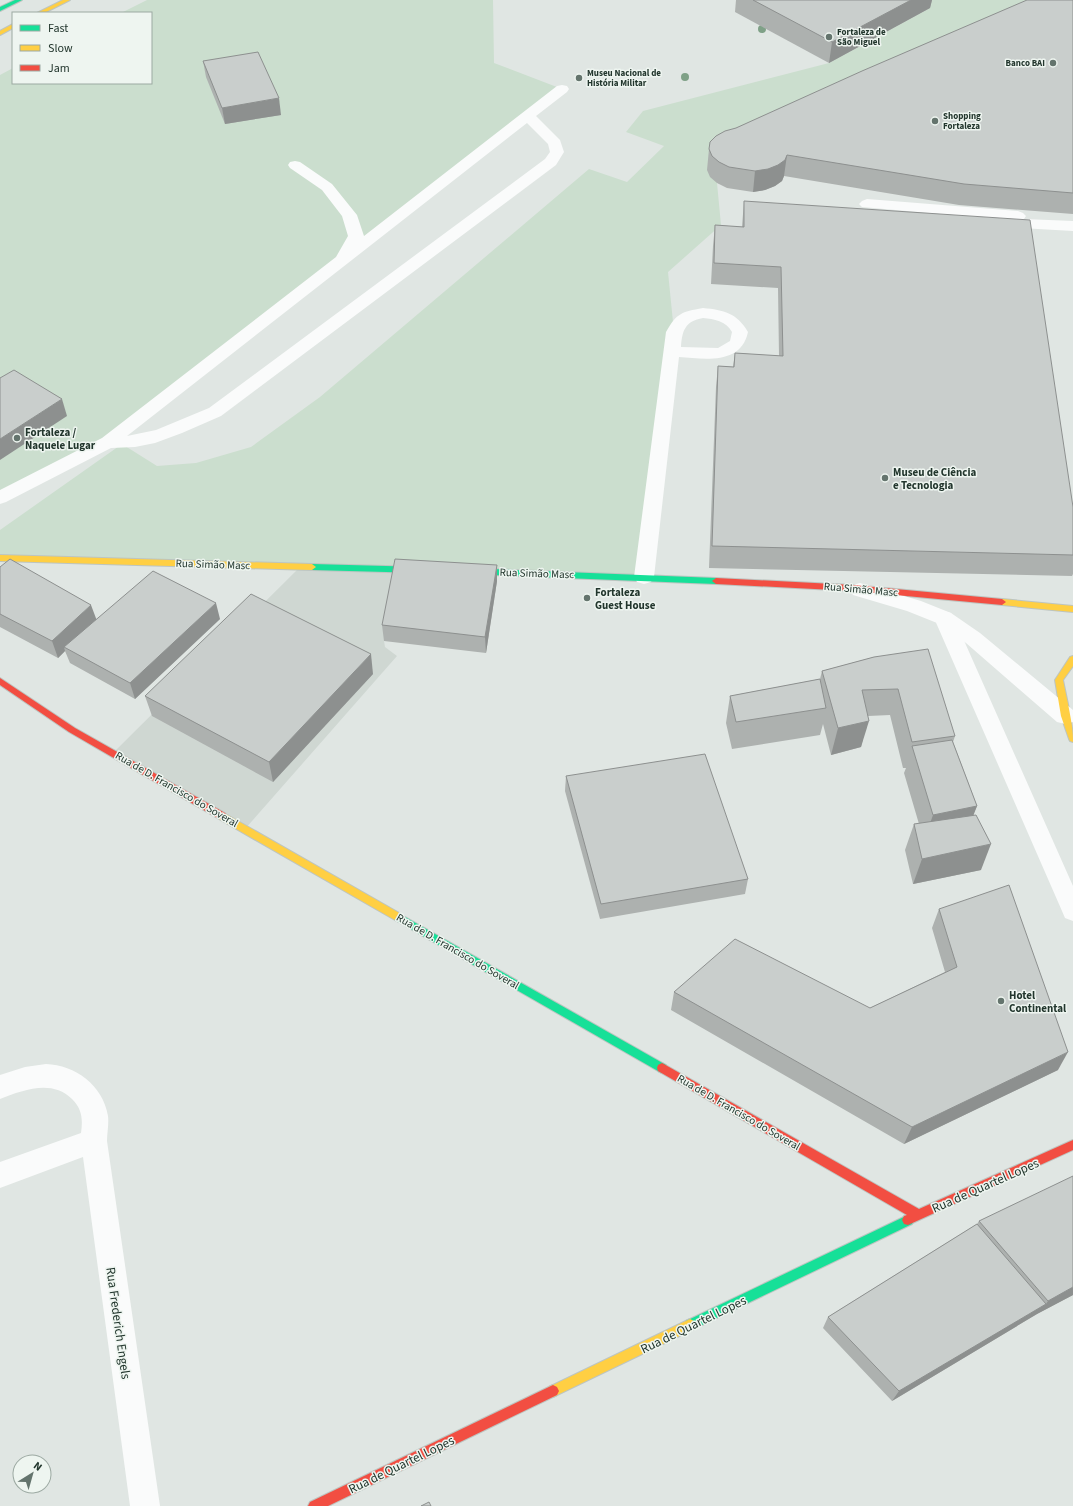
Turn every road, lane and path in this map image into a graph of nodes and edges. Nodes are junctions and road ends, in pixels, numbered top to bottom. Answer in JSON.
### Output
{"nodes":[{"id":1,"x":19,"y":0,"type":"edge"},
{"id":2,"x":67,"y":0,"type":"edge"},
{"id":3,"x":0,"y":9,"type":"edge"},
{"id":4,"x":42,"y":12,"type":"edge"},
{"id":5,"x":12,"y":27,"type":"edge"},
{"id":6,"x":0,"y":33,"type":"edge"},
{"id":7,"x":562,"y":90,"type":"dead end"},
{"id":8,"x":528,"y":116,"type":"junction"},
{"id":9,"x":296,"y":165,"type":"dead end"},
{"id":10,"x":1073,"y":218,"type":"edge"},
{"id":11,"x":1073,"y":226,"type":"edge"},
{"id":12,"x":341,"y":261,"type":"junction"},
{"id":13,"x":672,"y":351,"type":"dead end"},
{"id":14,"x":108,"y":442,"type":"junction"},
{"id":15,"x":0,"y":498,"type":"edge"},
{"id":16,"x":0,"y":558,"type":"edge"},
{"id":17,"x":430,"y":570,"type":"edge"},
{"id":18,"x":461,"y":571,"type":"edge"},
{"id":19,"x":644,"y":577,"type":"junction"},
{"id":20,"x":853,"y":588,"type":"junction"},
{"id":21,"x":1073,"y":609,"type":"edge"},
{"id":22,"x":944,"y":618,"type":"junction"},
{"id":23,"x":1073,"y":659,"type":"edge"},
{"id":24,"x":0,"y":681,"type":"edge"},
{"id":25,"x":1065,"y":716,"type":"junction"},
{"id":26,"x":1073,"y":739,"type":"edge"},
{"id":27,"x":1073,"y":911,"type":"edge"},
{"id":28,"x":0,"y":1087,"type":"edge"},
{"id":29,"x":94,"y":1141,"type":"junction"},
{"id":30,"x":1073,"y":1145,"type":"edge"},
{"id":31,"x":0,"y":1175,"type":"edge"},
{"id":32,"x":918,"y":1215,"type":"junction"},
{"id":33,"x":145,"y":1506,"type":"edge"},
{"id":34,"x":314,"y":1506,"type":"edge"}],
"edges":[{"from":1,"to":3,"type":"street"},
{"from":2,"to":4,"type":"street"},
{"from":5,"to":6,"type":"street"},
{"from":7,"to":8,"type":"lane"},
{"from":8,"to":12,"type":"lane"},
{"from":8,"to":14,"type":"lane"},
{"from":9,"to":12,"type":"lane"},
{"from":10,"to":11,"type":"lane"},
{"from":12,"to":14,"type":"lane"},
{"from":13,"to":19,"type":"lane"},
{"from":14,"to":15,"type":"lane"},
{"from":16,"to":17,"type":"street","name":"Rua Simão Masc"},
{"from":18,"to":19,"type":"street","name":"Rua Simão Masc"},
{"from":19,"to":20,"type":"street","name":"Rua Simão Masc"},
{"from":20,"to":21,"type":"street","name":"Rua Simão Masc"},
{"from":20,"to":22,"type":"street"},
{"from":22,"to":25,"type":"street"},
{"from":22,"to":27,"type":"lane"},
{"from":23,"to":25,"type":"street"},
{"from":24,"to":32,"type":"street","name":"Rua de D. Francisco do Soveral"},
{"from":25,"to":26,"type":"street"},
{"from":28,"to":29,"type":"street","name":"Rua Frederich Engels"},
{"from":29,"to":31,"type":"street"},
{"from":29,"to":33,"type":"street","name":"Rua Frederich Engels"},
{"from":30,"to":32,"type":"street","name":"Rua de Quartel Lopes"},
{"from":32,"to":34,"type":"street","name":"Rua de Quartel Lopes"}]}
